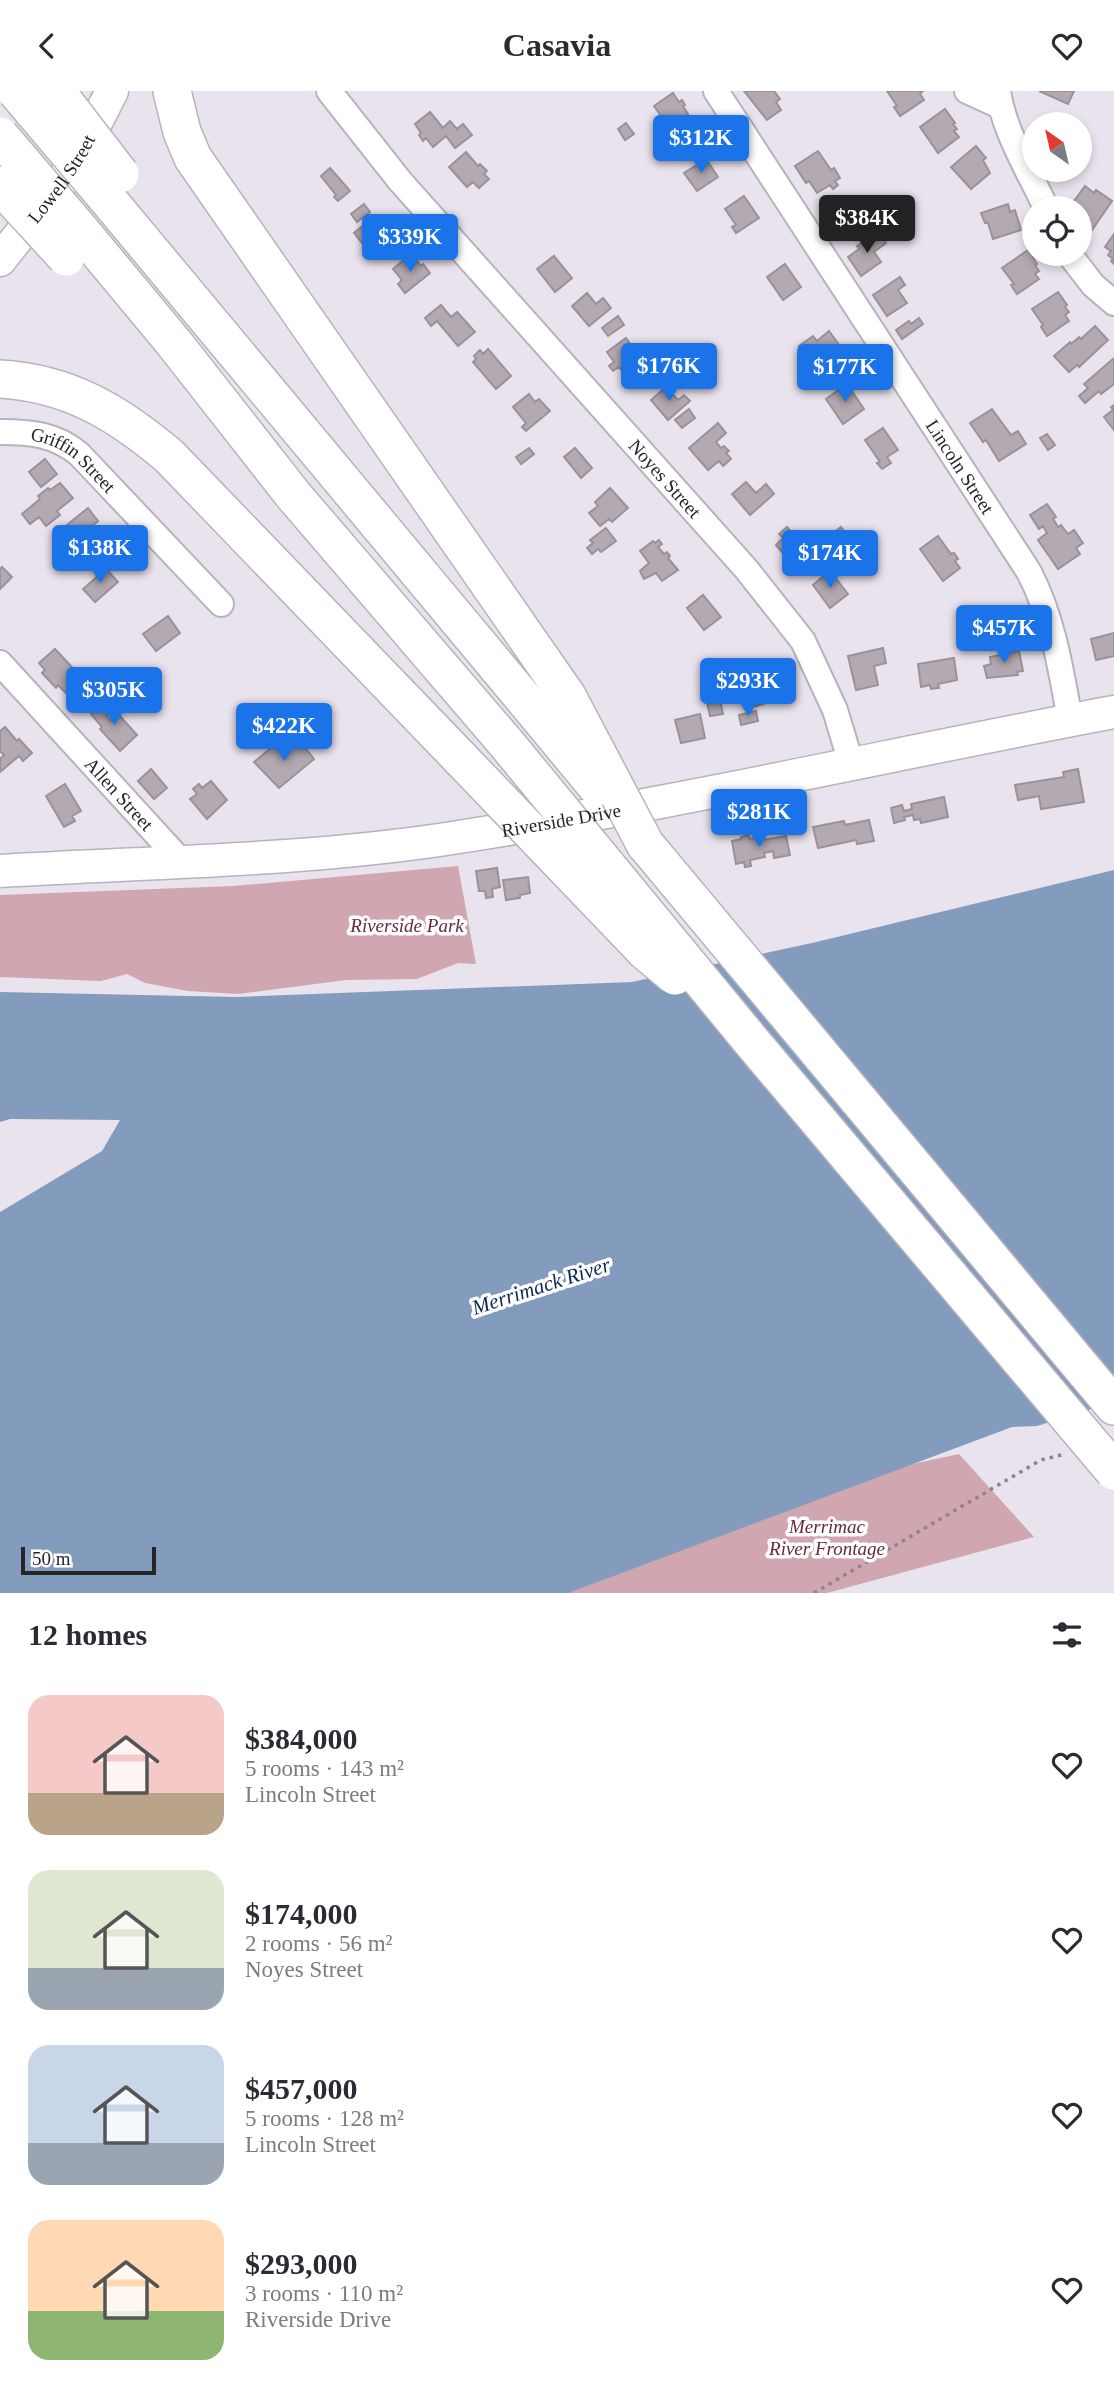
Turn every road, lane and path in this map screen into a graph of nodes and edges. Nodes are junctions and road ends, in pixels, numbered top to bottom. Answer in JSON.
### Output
{"nodes":[{"id":1,"x":16,"y":91,"type":"edge"},
{"id":2,"x":55,"y":91,"type":"edge"},
{"id":3,"x":64,"y":91,"type":"edge"},
{"id":4,"x":112,"y":91,"type":"edge"},
{"id":5,"x":172,"y":91,"type":"edge"},
{"id":6,"x":329,"y":91,"type":"edge"},
{"id":7,"x":716,"y":91,"type":"edge"},
{"id":8,"x":967,"y":91,"type":"edge"},
{"id":9,"x":999,"y":99,"type":"edge"},
{"id":10,"x":0,"y":137,"type":"edge"},
{"id":11,"x":0,"y":185,"type":"edge"},
{"id":12,"x":112,"y":185,"type":"junction"},
{"id":13,"x":1040,"y":196,"type":"edge"},
{"id":14,"x":73,"y":244,"type":"junction"},
{"id":15,"x":0,"y":260,"type":"edge"},
{"id":16,"x":1078,"y":266,"type":"edge"},
{"id":17,"x":1114,"y":303,"type":"edge"},
{"id":18,"x":0,"y":379,"type":"edge"},
{"id":19,"x":0,"y":432,"type":"edge"},
{"id":20,"x":221,"y":604,"type":"dead end"},
{"id":21,"x":0,"y":663,"type":"edge"},
{"id":22,"x":553,"y":706,"type":"junction"},
{"id":23,"x":1114,"y":712,"type":"edge"},
{"id":24,"x":1070,"y":720,"type":"junction"},
{"id":25,"x":851,"y":763,"type":"junction"},
{"id":26,"x":181,"y":861,"type":"junction"},
{"id":27,"x":0,"y":871,"type":"edge"},
{"id":28,"x":752,"y":1042,"type":"junction"},
{"id":29,"x":1114,"y":1406,"type":"edge"},
{"id":30,"x":1065,"y":1454,"type":"dead end"},
{"id":31,"x":1114,"y":1471,"type":"edge"},
{"id":32,"x":814,"y":1593,"type":"edge"}],
"edges":[{"from":1,"to":12,"type":"highway","bridge":true},
{"from":2,"to":12,"type":"highway","bridge":true},
{"from":3,"to":11,"type":"main road"},
{"from":4,"to":15,"type":"main road","name":"Lowell Street"},
{"from":5,"to":22,"type":"highway"},
{"from":6,"to":25,"type":"street","name":"Noyes Street"},
{"from":7,"to":24,"type":"street","name":"Lincoln Street"},
{"from":8,"to":9,"type":"street"},
{"from":9,"to":13,"type":"street"},
{"from":10,"to":14,"type":"highway","bridge":true},
{"from":11,"to":14,"type":"highway","bridge":true},
{"from":12,"to":22,"type":"highway"},
{"from":14,"to":28,"type":"highway","bridge":true},
{"from":16,"to":17,"type":"street"},
{"from":18,"to":28,"type":"highway","bridge":true},
{"from":19,"to":20,"type":"street","name":"Griffin Street"},
{"from":21,"to":26,"type":"street","name":"Allen Street"},
{"from":22,"to":29,"type":"highway","bridge":true},
{"from":23,"to":24,"type":"main road","name":"Riverside Drive"},
{"from":24,"to":25,"type":"main road","name":"Riverside Drive"},
{"from":25,"to":26,"type":"main road","name":"Riverside Drive"},
{"from":26,"to":27,"type":"main road","name":"Riverside Drive"},
{"from":28,"to":31,"type":"highway","bridge":true},
{"from":30,"to":32,"type":"path"}]}
